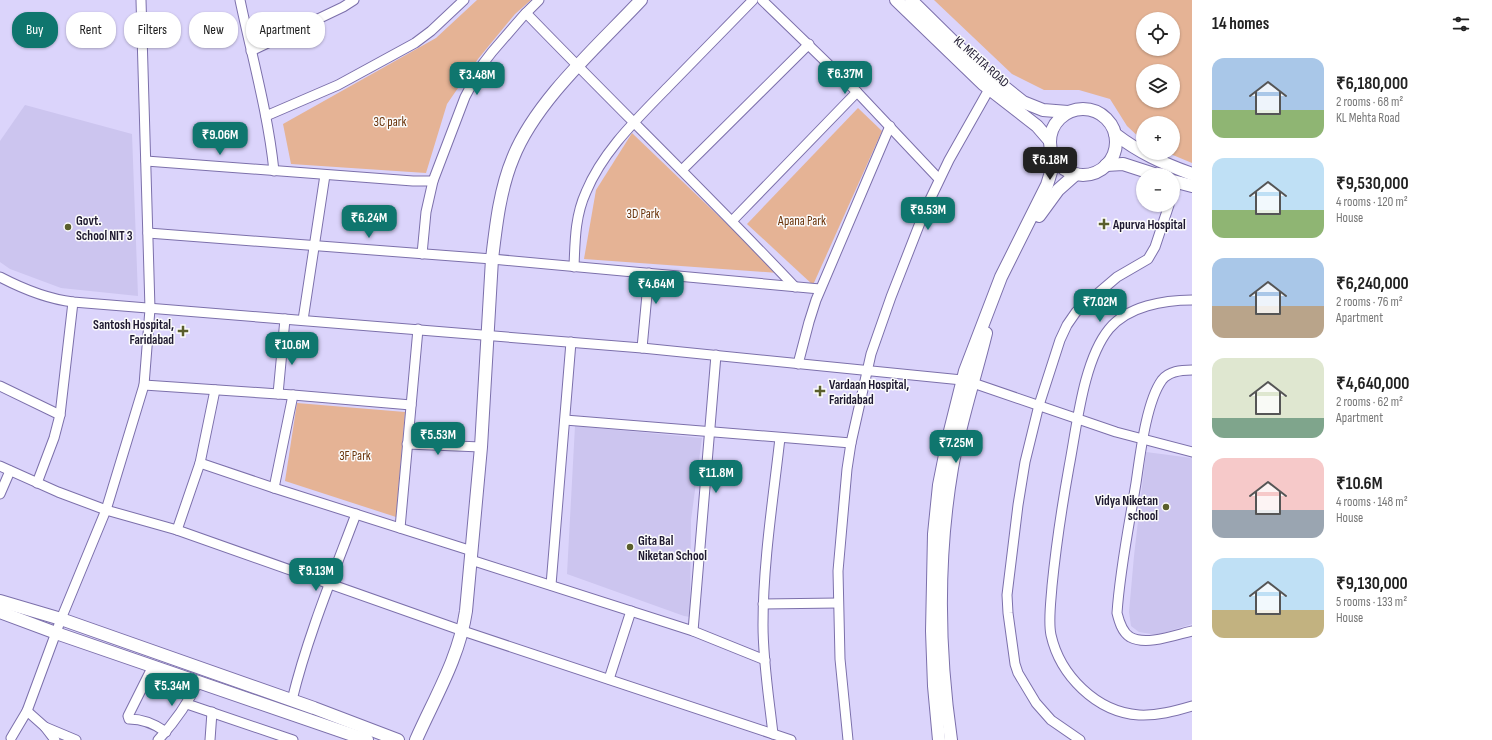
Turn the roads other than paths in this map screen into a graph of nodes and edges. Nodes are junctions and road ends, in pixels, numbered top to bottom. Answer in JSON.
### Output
{"nodes":[{"id":1,"x":141,"y":0,"type":"edge"},
{"id":2,"x":240,"y":0,"type":"edge"},
{"id":3,"x":354,"y":0,"type":"edge"},
{"id":4,"x":464,"y":0,"type":"edge"},
{"id":5,"x":539,"y":0,"type":"edge"},
{"id":6,"x":641,"y":0,"type":"edge"},
{"id":7,"x":753,"y":0,"type":"edge"},
{"id":8,"x":762,"y":0,"type":"edge"},
{"id":9,"x":896,"y":0,"type":"edge"},
{"id":10,"x":911,"y":0,"type":"edge"},
{"id":11,"x":526,"y":12,"type":"junction"},
{"id":12,"x":809,"y":44,"type":"junction"},
{"id":13,"x":251,"y":51,"type":"junction"},
{"id":14,"x":577,"y":66,"type":"junction"},
{"id":15,"x":992,"y":84,"type":"junction"},
{"id":16,"x":857,"y":92,"type":"junction"},
{"id":17,"x":1068,"y":112,"type":"junction"},
{"id":18,"x":266,"y":116,"type":"junction"},
{"id":19,"x":634,"y":122,"type":"junction"},
{"id":20,"x":890,"y":126,"type":"junction"},
{"id":21,"x":1115,"y":134,"type":"junction"},
{"id":22,"x":1050,"y":141,"type":"junction"},
{"id":23,"x":1053,"y":156,"type":"junction"},
{"id":24,"x":146,"y":161,"type":"junction"},
{"id":25,"x":1106,"y":165,"type":"junction"},
{"id":26,"x":1136,"y":168,"type":"edge"},
{"id":27,"x":682,"y":170,"type":"junction"},
{"id":28,"x":274,"y":171,"type":"junction"},
{"id":29,"x":1076,"y":174,"type":"junction"},
{"id":30,"x":1192,"y":174,"type":"edge"},
{"id":31,"x":325,"y":175,"type":"junction"},
{"id":32,"x":939,"y":180,"type":"junction"},
{"id":33,"x":433,"y":181,"type":"junction"},
{"id":34,"x":1180,"y":183,"type":"edge"},
{"id":35,"x":1192,"y":186,"type":"edge"},
{"id":36,"x":1167,"y":212,"type":"edge"},
{"id":37,"x":732,"y":221,"type":"junction"},
{"id":38,"x":148,"y":233,"type":"junction"},
{"id":39,"x":314,"y":245,"type":"junction"},
{"id":40,"x":422,"y":254,"type":"junction"},
{"id":41,"x":492,"y":259,"type":"junction"},
{"id":42,"x":574,"y":267,"type":"junction"},
{"id":43,"x":649,"y":273,"type":"junction"},
{"id":44,"x":0,"y":277,"type":"edge"},
{"id":45,"x":795,"y":287,"type":"junction"},
{"id":46,"x":820,"y":289,"type":"junction"},
{"id":47,"x":1192,"y":300,"type":"edge"},
{"id":48,"x":73,"y":302,"type":"junction"},
{"id":49,"x":150,"y":308,"type":"junction"},
{"id":50,"x":285,"y":319,"type":"junction"},
{"id":51,"x":303,"y":320,"type":"junction"},
{"id":52,"x":418,"y":329,"type":"junction"},
{"id":53,"x":488,"y":335,"type":"junction"},
{"id":54,"x":571,"y":342,"type":"junction"},
{"id":55,"x":642,"y":348,"type":"junction"},
{"id":56,"x":716,"y":356,"type":"junction"},
{"id":57,"x":798,"y":364,"type":"junction"},
{"id":58,"x":867,"y":370,"type":"junction"},
{"id":59,"x":1192,"y":370,"type":"edge"},
{"id":60,"x":968,"y":381,"type":"junction"},
{"id":61,"x":144,"y":385,"type":"junction"},
{"id":62,"x":0,"y":386,"type":"edge"},
{"id":63,"x":215,"y":390,"type":"junction"},
{"id":64,"x":278,"y":394,"type":"junction"},
{"id":65,"x":293,"y":395,"type":"junction"},
{"id":66,"x":411,"y":405,"type":"junction"},
{"id":67,"x":1038,"y":405,"type":"junction"},
{"id":68,"x":60,"y":415,"type":"junction"},
{"id":69,"x":1078,"y":419,"type":"junction"},
{"id":70,"x":565,"y":420,"type":"junction"},
{"id":71,"x":710,"y":432,"type":"junction"},
{"id":72,"x":780,"y":438,"type":"junction"},
{"id":73,"x":1143,"y":439,"type":"junction"},
{"id":74,"x":851,"y":443,"type":"junction"},
{"id":75,"x":407,"y":444,"type":"junction"},
{"id":76,"x":481,"y":447,"type":"junction"},
{"id":77,"x":1192,"y":452,"type":"edge"},
{"id":78,"x":200,"y":463,"type":"junction"},
{"id":79,"x":0,"y":466,"type":"edge"},
{"id":80,"x":10,"y":471,"type":"junction"},
{"id":81,"x":37,"y":483,"type":"junction"},
{"id":82,"x":274,"y":488,"type":"junction"},
{"id":83,"x":0,"y":494,"type":"edge"},
{"id":84,"x":106,"y":510,"type":"junction"},
{"id":85,"x":356,"y":514,"type":"junction"},
{"id":86,"x":400,"y":528,"type":"junction"},
{"id":87,"x":177,"y":530,"type":"junction"},
{"id":88,"x":472,"y":555,"type":"junction"},
{"id":89,"x":330,"y":583,"type":"junction"},
{"id":90,"x":551,"y":585,"type":"junction"},
{"id":91,"x":0,"y":601,"type":"edge"},
{"id":92,"x":838,"y":603,"type":"junction"},
{"id":93,"x":763,"y":604,"type":"junction"},
{"id":94,"x":631,"y":611,"type":"junction"},
{"id":95,"x":0,"y":612,"type":"edge"},
{"id":96,"x":61,"y":619,"type":"junction"},
{"id":97,"x":463,"y":631,"type":"junction"},
{"id":98,"x":693,"y":631,"type":"junction"},
{"id":99,"x":1192,"y":631,"type":"edge"},
{"id":100,"x":56,"y":633,"type":"junction"},
{"id":101,"x":765,"y":660,"type":"junction"},
{"id":102,"x":153,"y":666,"type":"junction"},
{"id":103,"x":609,"y":679,"type":"junction"},
{"id":104,"x":198,"y":682,"type":"junction"},
{"id":105,"x":292,"y":700,"type":"junction"},
{"id":106,"x":187,"y":704,"type":"junction"},
{"id":107,"x":1192,"y":706,"type":"edge"},
{"id":108,"x":27,"y":711,"type":"junction"},
{"id":109,"x":212,"y":712,"type":"junction"},
{"id":110,"x":45,"y":727,"type":"junction"},
{"id":111,"x":166,"y":732,"type":"junction"},
{"id":112,"x":773,"y":734,"type":"junction"},
{"id":113,"x":270,"y":736,"type":"edge"},
{"id":114,"x":11,"y":738,"type":"dead end"},
{"id":115,"x":55,"y":740,"type":"edge"},
{"id":116,"x":76,"y":740,"type":"edge"},
{"id":117,"x":158,"y":740,"type":"edge"},
{"id":118,"x":210,"y":740,"type":"edge"},
{"id":119,"x":293,"y":740,"type":"edge"},
{"id":120,"x":367,"y":740,"type":"edge"},
{"id":121,"x":398,"y":740,"type":"edge"},
{"id":122,"x":416,"y":740,"type":"edge"},
{"id":123,"x":791,"y":740,"type":"edge"},
{"id":124,"x":848,"y":740,"type":"edge"},
{"id":125,"x":939,"y":740,"type":"edge"},
{"id":126,"x":951,"y":740,"type":"edge"},
{"id":127,"x":1080,"y":740,"type":"edge"}],
"edges":[{"from":1,"to":24,"type":"street"},
{"from":2,"to":13,"type":"street"},
{"from":3,"to":13,"type":"street"},
{"from":4,"to":18,"type":"street"},
{"from":5,"to":11,"type":"street"},
{"from":6,"to":14,"type":"street"},
{"from":7,"to":19,"type":"street"},
{"from":8,"to":12,"type":"street"},
{"from":9,"to":15,"type":"street","name":"KL MEHTA ROAD"},
{"from":10,"to":15,"type":"street","name":"KL MEHTA ROAD"},
{"from":11,"to":14,"type":"street"},
{"from":11,"to":33,"type":"street"},
{"from":12,"to":16,"type":"street"},
{"from":12,"to":27,"type":"street"},
{"from":13,"to":18,"type":"street"},
{"from":14,"to":19,"type":"street"},
{"from":14,"to":41,"type":"street"},
{"from":15,"to":17,"type":"street","name":"KL MEHTA ROAD"},
{"from":15,"to":22,"type":"street","name":"KL MEHTA ROAD"},
{"from":15,"to":32,"type":"street"},
{"from":16,"to":20,"type":"street"},
{"from":16,"to":37,"type":"street"},
{"from":17,"to":21,"type":"street"},
{"from":17,"to":22,"type":"street"},
{"from":18,"to":28,"type":"street"},
{"from":19,"to":27,"type":"street"},
{"from":19,"to":42,"type":"street"},
{"from":20,"to":32,"type":"street"},
{"from":20,"to":46,"type":"street"},
{"from":21,"to":25,"type":"street"},
{"from":21,"to":30,"type":"street"},
{"from":22,"to":23,"type":"street"},
{"from":23,"to":29,"type":"street"},
{"from":23,"to":60,"type":"street"},
{"from":24,"to":28,"type":"street"},
{"from":24,"to":38,"type":"street"},
{"from":25,"to":26,"type":"street"},
{"from":25,"to":29,"type":"street"},
{"from":27,"to":37,"type":"street"},
{"from":28,"to":31,"type":"street"},
{"from":29,"to":60,"type":"street"},
{"from":31,"to":33,"type":"street"},
{"from":31,"to":39,"type":"street"},
{"from":32,"to":58,"type":"street"},
{"from":33,"to":40,"type":"street"},
{"from":34,"to":35,"type":"street"},
{"from":36,"to":67,"type":"street"},
{"from":37,"to":45,"type":"street"},
{"from":38,"to":39,"type":"street"},
{"from":38,"to":49,"type":"street"},
{"from":39,"to":40,"type":"street"},
{"from":39,"to":51,"type":"street"},
{"from":40,"to":41,"type":"street"},
{"from":41,"to":42,"type":"street"},
{"from":41,"to":53,"type":"street"},
{"from":42,"to":43,"type":"street"},
{"from":43,"to":45,"type":"street"},
{"from":43,"to":55,"type":"street"},
{"from":44,"to":48,"type":"street"},
{"from":45,"to":46,"type":"street"},
{"from":46,"to":57,"type":"street"},
{"from":47,"to":69,"type":"street"},
{"from":48,"to":49,"type":"street"},
{"from":48,"to":68,"type":"street"},
{"from":49,"to":50,"type":"street"},
{"from":49,"to":61,"type":"street"},
{"from":50,"to":51,"type":"street"},
{"from":50,"to":64,"type":"street"},
{"from":51,"to":52,"type":"street"},
{"from":52,"to":53,"type":"street"},
{"from":52,"to":66,"type":"street"},
{"from":53,"to":54,"type":"street"},
{"from":53,"to":76,"type":"street"},
{"from":54,"to":55,"type":"street"},
{"from":54,"to":70,"type":"street"},
{"from":55,"to":56,"type":"street"},
{"from":56,"to":57,"type":"street"},
{"from":56,"to":71,"type":"street"},
{"from":57,"to":58,"type":"street"},
{"from":58,"to":60,"type":"street"},
{"from":58,"to":74,"type":"street"},
{"from":59,"to":73,"type":"street"},
{"from":60,"to":67,"type":"street"},
{"from":60,"to":125,"type":"street"},
{"from":60,"to":126,"type":"street"},
{"from":61,"to":63,"type":"street"},
{"from":61,"to":84,"type":"street"},
{"from":62,"to":68,"type":"street"},
{"from":63,"to":64,"type":"street"},
{"from":63,"to":78,"type":"street"},
{"from":64,"to":65,"type":"street"},
{"from":65,"to":66,"type":"street"},
{"from":65,"to":82,"type":"street"},
{"from":66,"to":75,"type":"street"},
{"from":67,"to":69,"type":"street"},
{"from":67,"to":127,"type":"street"},
{"from":68,"to":81,"type":"street"},
{"from":69,"to":73,"type":"street"},
{"from":69,"to":107,"type":"street"},
{"from":70,"to":71,"type":"street"},
{"from":70,"to":90,"type":"street"},
{"from":71,"to":72,"type":"street"},
{"from":71,"to":98,"type":"street"},
{"from":72,"to":74,"type":"street"},
{"from":72,"to":93,"type":"street"},
{"from":73,"to":77,"type":"street"},
{"from":73,"to":99,"type":"street"},
{"from":74,"to":92,"type":"street"},
{"from":75,"to":76,"type":"street"},
{"from":75,"to":86,"type":"street"},
{"from":76,"to":88,"type":"street"},
{"from":78,"to":82,"type":"street"},
{"from":78,"to":87,"type":"street"},
{"from":79,"to":80,"type":"street"},
{"from":80,"to":81,"type":"street"},
{"from":80,"to":83,"type":"street"},
{"from":81,"to":84,"type":"street"},
{"from":82,"to":85,"type":"street"},
{"from":84,"to":87,"type":"street"},
{"from":84,"to":96,"type":"street"},
{"from":85,"to":86,"type":"street"},
{"from":85,"to":89,"type":"street"},
{"from":86,"to":88,"type":"street"},
{"from":87,"to":89,"type":"street"},
{"from":88,"to":90,"type":"street"},
{"from":88,"to":97,"type":"street"},
{"from":89,"to":97,"type":"street"},
{"from":89,"to":105,"type":"street"},
{"from":90,"to":94,"type":"street"},
{"from":91,"to":96,"type":"street"},
{"from":92,"to":93,"type":"street"},
{"from":92,"to":124,"type":"street"},
{"from":93,"to":101,"type":"street"},
{"from":94,"to":98,"type":"street"},
{"from":94,"to":103,"type":"street"},
{"from":95,"to":100,"type":"street"},
{"from":96,"to":100,"type":"street"},
{"from":96,"to":105,"type":"street"},
{"from":97,"to":103,"type":"street"},
{"from":97,"to":122,"type":"street"},
{"from":98,"to":101,"type":"street"},
{"from":100,"to":102,"type":"street"},
{"from":100,"to":108,"type":"street"},
{"from":101,"to":112,"type":"street"},
{"from":102,"to":104,"type":"street"},
{"from":102,"to":111,"type":"street"},
{"from":103,"to":112,"type":"street"},
{"from":104,"to":106,"type":"street"},
{"from":104,"to":120,"type":"street"},
{"from":105,"to":121,"type":"street"},
{"from":106,"to":109,"type":"street"},
{"from":106,"to":111,"type":"street"},
{"from":108,"to":110,"type":"street"},
{"from":108,"to":114,"type":"street"},
{"from":109,"to":113,"type":"street"},
{"from":109,"to":118,"type":"street"},
{"from":110,"to":115,"type":"street"},
{"from":110,"to":116,"type":"street"},
{"from":111,"to":117,"type":"street"},
{"from":112,"to":123,"type":"street"},
{"from":113,"to":119,"type":"street"}]}
